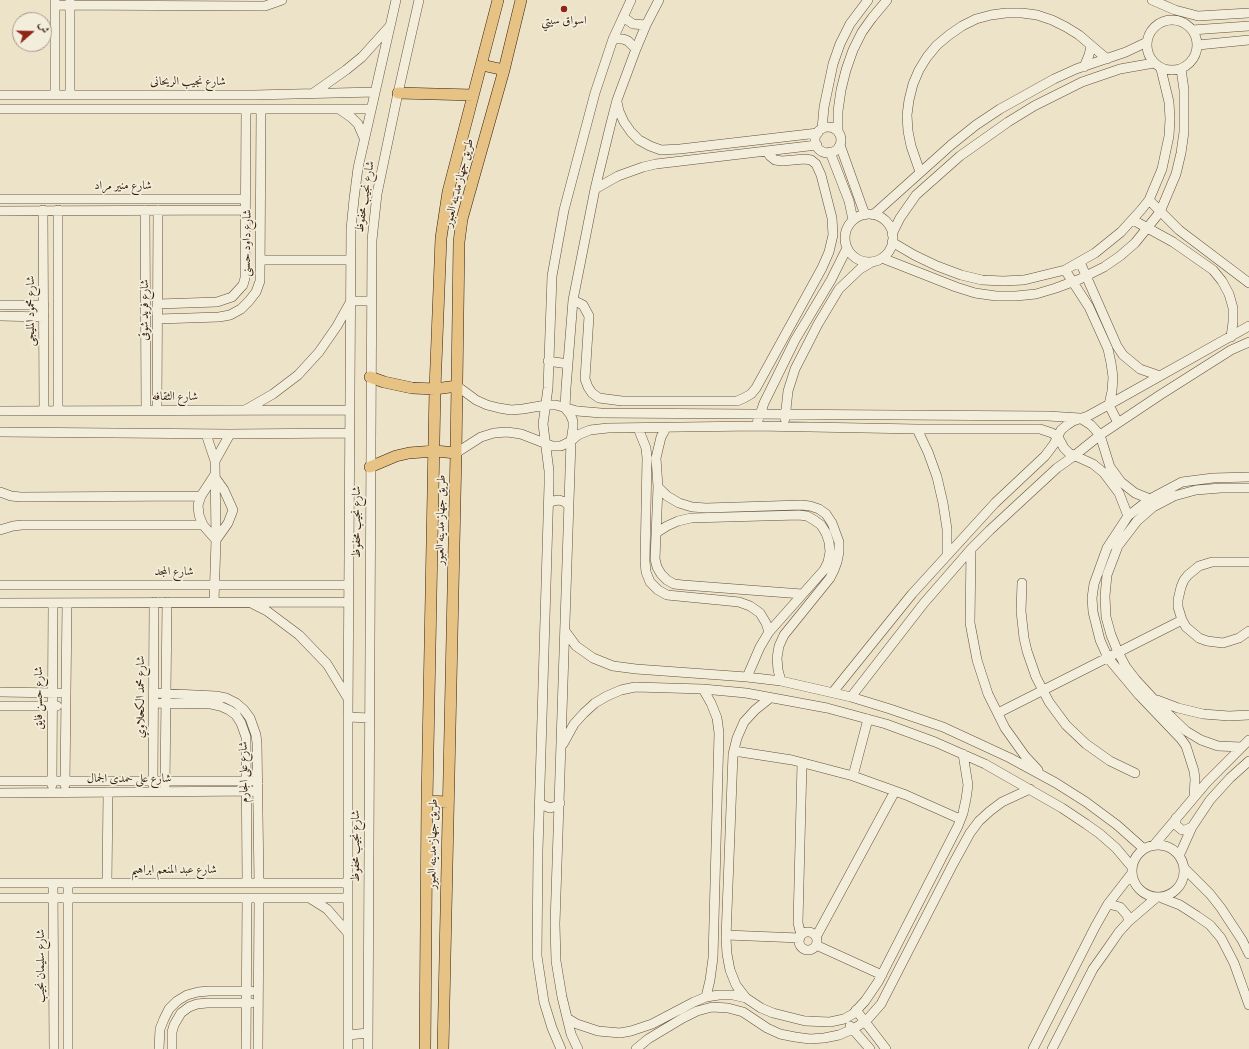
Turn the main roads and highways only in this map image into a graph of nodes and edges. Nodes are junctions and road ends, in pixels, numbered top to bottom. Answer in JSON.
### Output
{"nodes":[{"id":1,"x":498,"y":0,"type":"edge"},
{"id":2,"x":521,"y":0,"type":"edge"},
{"id":3,"x":482,"y":65,"type":"junction"},
{"id":4,"x":504,"y":70,"type":"junction"},
{"id":5,"x":398,"y":93,"type":"road end"},
{"id":6,"x":473,"y":95,"type":"junction"},
{"id":7,"x":370,"y":377,"type":"road end"},
{"id":8,"x":457,"y":386,"type":"junction"},
{"id":9,"x":435,"y":388,"type":"junction"},
{"id":10,"x":435,"y":451,"type":"junction"},
{"id":11,"x":456,"y":453,"type":"junction"},
{"id":12,"x":370,"y":467,"type":"road end"},
{"id":13,"x":427,"y":801,"type":"junction"},
{"id":14,"x":448,"y":802,"type":"junction"},
{"id":15,"x":425,"y":1049,"type":"edge"},
{"id":16,"x":443,"y":1049,"type":"edge"}],
"edges":[{"from":1,"to":3,"type":"main road","name":"طريق جهاز مدينه العبور"},
{"from":2,"to":4,"type":"main road","name":"طريق جهاز مدينه العبور"},
{"from":3,"to":4,"type":"main road"},
{"from":3,"to":6,"type":"main road","name":"طريق جهاز مدينه العبور"},
{"from":4,"to":8,"type":"main road","name":"طريق جهاز مدينه العبور"},
{"from":5,"to":6,"type":"main road"},
{"from":6,"to":9,"type":"main road","name":"طريق جهاز مدينه العبور"},
{"from":7,"to":9,"type":"main road"},
{"from":8,"to":9,"type":"main road"},
{"from":8,"to":11,"type":"main road","name":"طريق جهاز مدينه العبور"},
{"from":9,"to":10,"type":"main road","name":"طريق جهاز مدينه العبور"},
{"from":10,"to":11,"type":"main road"},
{"from":10,"to":12,"type":"main road"},
{"from":10,"to":13,"type":"main road","name":"طريق جهاز مدينه العبور"},
{"from":11,"to":14,"type":"main road","name":"طريق جهاز مدينه العبور"},
{"from":13,"to":14,"type":"main road"},
{"from":13,"to":15,"type":"main road","name":"طريق جهاز مدينه العبور"},
{"from":14,"to":16,"type":"main road","name":"طريق جهاز مدينه العبور"}]}
